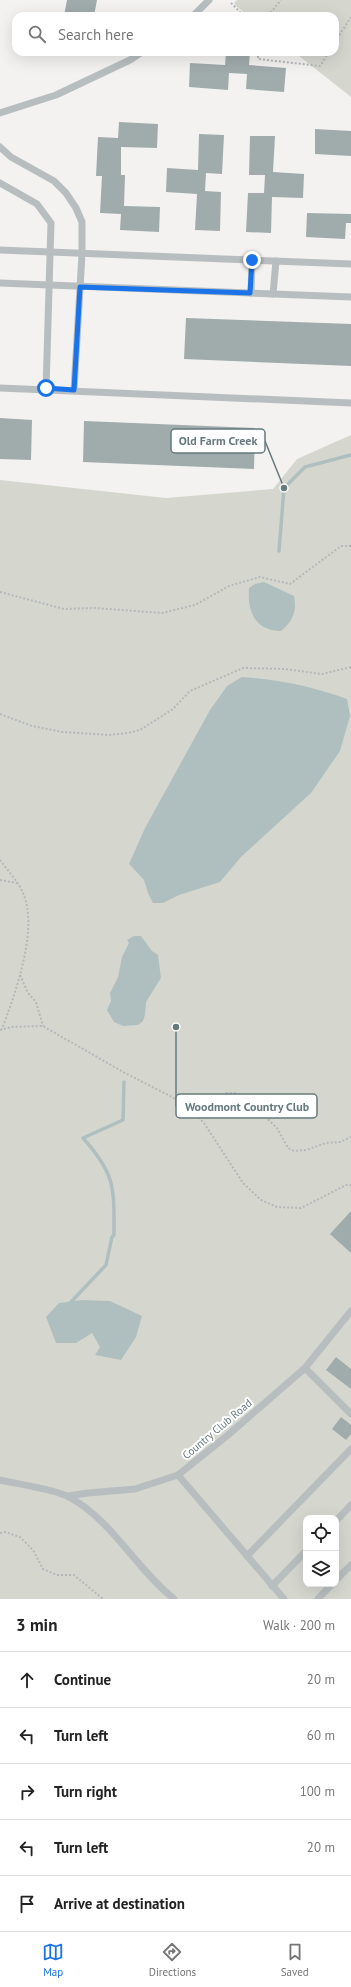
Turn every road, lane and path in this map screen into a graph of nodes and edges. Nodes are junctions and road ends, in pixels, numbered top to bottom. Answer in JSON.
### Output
{"nodes":[{"id":1,"x":209,"y":0,"type":"edge"},
{"id":2,"x":281,"y":0,"type":"edge"},
{"id":3,"x":231,"y":3,"type":"dead end"},
{"id":4,"x":197,"y":12,"type":"edge"},
{"id":5,"x":240,"y":12,"type":"edge"},
{"id":6,"x":271,"y":12,"type":"edge"},
{"id":7,"x":351,"y":17,"type":"edge"},
{"id":8,"x":339,"y":36,"type":"edge"},
{"id":9,"x":136,"y":56,"type":"edge"},
{"id":10,"x":258,"y":56,"type":"edge"},
{"id":11,"x":326,"y":56,"type":"edge"},
{"id":12,"x":0,"y":113,"type":"edge"},
{"id":13,"x":0,"y":147,"type":"edge"},
{"id":14,"x":0,"y":183,"type":"edge"},
{"id":15,"x":0,"y":250,"type":"edge"},
{"id":16,"x":51,"y":252,"type":"junction"},
{"id":17,"x":82,"y":254,"type":"junction"},
{"id":18,"x":252,"y":260,"type":"junction"},
{"id":19,"x":276,"y":261,"type":"junction"},
{"id":20,"x":351,"y":264,"type":"edge"},
{"id":21,"x":0,"y":283,"type":"edge"},
{"id":22,"x":49,"y":285,"type":"junction"},
{"id":23,"x":80,"y":287,"type":"junction"},
{"id":24,"x":250,"y":293,"type":"junction"},
{"id":25,"x":273,"y":294,"type":"junction"},
{"id":26,"x":351,"y":297,"type":"edge"},
{"id":27,"x":0,"y":388,"type":"edge"},
{"id":28,"x":46,"y":388,"type":"junction"},
{"id":29,"x":74,"y":390,"type":"junction"},
{"id":30,"x":351,"y":403,"type":"edge"},
{"id":31,"x":351,"y":546,"type":"edge"},
{"id":32,"x":0,"y":592,"type":"edge"},
{"id":33,"x":351,"y":666,"type":"edge"},
{"id":34,"x":0,"y":714,"type":"edge"},
{"id":35,"x":0,"y":860,"type":"edge"},
{"id":36,"x":0,"y":880,"type":"edge"},
{"id":37,"x":17,"y":883,"type":"junction"},
{"id":38,"x":20,"y":974,"type":"junction"},
{"id":39,"x":43,"y":1026,"type":"junction"},
{"id":40,"x":1,"y":1030,"type":"edge"},
{"id":41,"x":192,"y":1111,"type":"junction"},
{"id":42,"x":351,"y":1136,"type":"edge"},
{"id":43,"x":351,"y":1185,"type":"edge"},
{"id":44,"x":351,"y":1312,"type":"edge"},
{"id":45,"x":305,"y":1368,"type":"junction"},
{"id":46,"x":351,"y":1414,"type":"edge"},
{"id":47,"x":351,"y":1449,"type":"edge"},
{"id":48,"x":178,"y":1475,"type":"junction"},
{"id":49,"x":0,"y":1480,"type":"edge"},
{"id":50,"x":68,"y":1496,"type":"junction"},
{"id":51,"x":351,"y":1505,"type":"edge"},
{"id":52,"x":339,"y":1517,"type":"edge"},
{"id":53,"x":0,"y":1533,"type":"edge"},
{"id":54,"x":303,"y":1554,"type":"edge"},
{"id":55,"x":247,"y":1556,"type":"junction"},
{"id":56,"x":351,"y":1564,"type":"edge"},
{"id":57,"x":339,"y":1577,"type":"edge"},
{"id":58,"x":272,"y":1586,"type":"junction"},
{"id":59,"x":329,"y":1587,"type":"edge"},
{"id":60,"x":103,"y":1599,"type":"edge"},
{"id":61,"x":174,"y":1599,"type":"edge"},
{"id":62,"x":284,"y":1599,"type":"edge"},
{"id":63,"x":318,"y":1599,"type":"edge"}],
"edges":[{"from":1,"to":4,"type":"street"},
{"from":2,"to":6,"type":"path"},
{"from":3,"to":5,"type":"path"},
{"from":7,"to":8,"type":"path"},
{"from":9,"to":12,"type":"street"},
{"from":10,"to":11,"type":"path"},
{"from":13,"to":17,"type":"street"},
{"from":14,"to":16,"type":"street"},
{"from":15,"to":16,"type":"street"},
{"from":16,"to":17,"type":"street"},
{"from":16,"to":22,"type":"street"},
{"from":17,"to":18,"type":"street"},
{"from":17,"to":23,"type":"street"},
{"from":18,"to":19,"type":"street"},
{"from":18,"to":24,"type":"street"},
{"from":19,"to":20,"type":"street"},
{"from":19,"to":25,"type":"street"},
{"from":21,"to":22,"type":"street"},
{"from":22,"to":23,"type":"street"},
{"from":22,"to":28,"type":"street"},
{"from":23,"to":24,"type":"street"},
{"from":23,"to":29,"type":"street"},
{"from":24,"to":25,"type":"street"},
{"from":25,"to":26,"type":"street"},
{"from":27,"to":28,"type":"street"},
{"from":28,"to":29,"type":"street"},
{"from":29,"to":30,"type":"street"},
{"from":31,"to":32,"type":"path"},
{"from":33,"to":34,"type":"path"},
{"from":35,"to":37,"type":"path"},
{"from":36,"to":37,"type":"path"},
{"from":37,"to":38,"type":"path"},
{"from":38,"to":39,"type":"path"},
{"from":38,"to":40,"type":"path"},
{"from":39,"to":40,"type":"path"},
{"from":39,"to":41,"type":"path"},
{"from":41,"to":42,"type":"path"},
{"from":41,"to":43,"type":"path"},
{"from":44,"to":45,"type":"street","name":"Country Club Road"},
{"from":45,"to":46,"type":"street"},
{"from":45,"to":48,"type":"street","name":"Country Club Road"},
{"from":47,"to":55,"type":"street"},
{"from":48,"to":50,"type":"street","name":"Country Club Road"},
{"from":48,"to":55,"type":"street"},
{"from":49,"to":50,"type":"street","name":"Country Club Road"},
{"from":50,"to":61,"type":"street","name":"Country Club Road"},
{"from":51,"to":52,"type":"street"},
{"from":53,"to":60,"type":"path"},
{"from":54,"to":58,"type":"street"},
{"from":55,"to":58,"type":"street"},
{"from":56,"to":57,"type":"street"},
{"from":58,"to":62,"type":"street"},
{"from":59,"to":63,"type":"street"}]}
